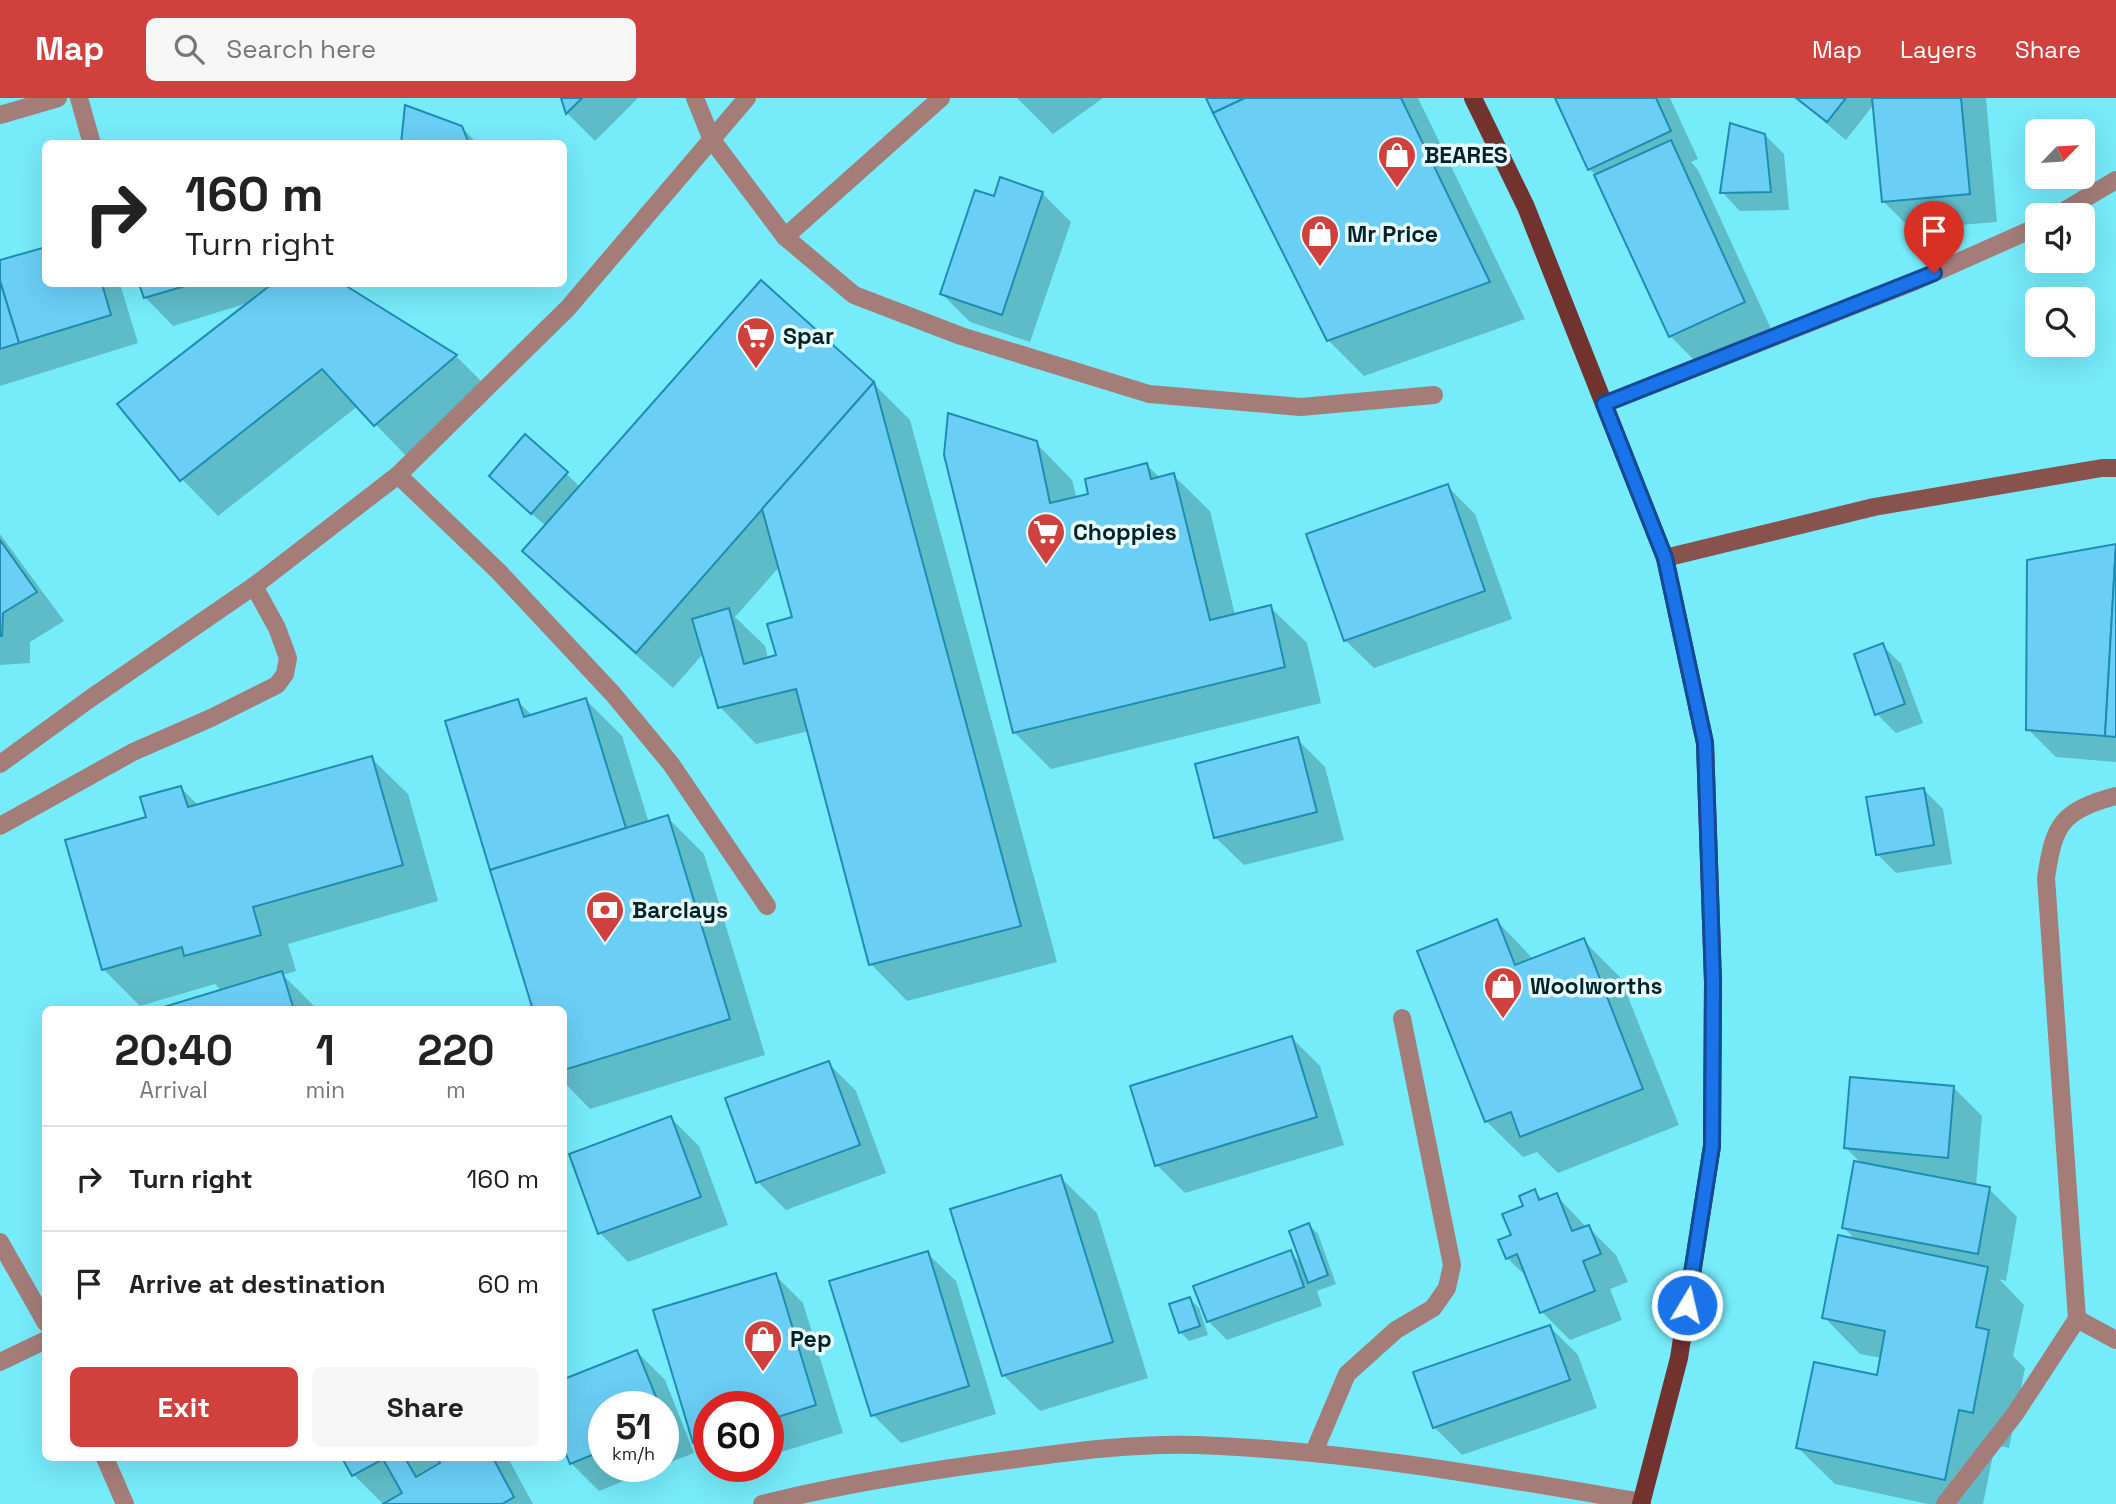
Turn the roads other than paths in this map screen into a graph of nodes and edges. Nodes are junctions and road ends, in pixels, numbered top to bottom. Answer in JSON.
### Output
{"nodes":[{"id":1,"x":58,"y":98,"type":"edge"},
{"id":2,"x":79,"y":98,"type":"edge"},
{"id":3,"x":695,"y":98,"type":"edge"},
{"id":4,"x":747,"y":98,"type":"edge"},
{"id":5,"x":942,"y":98,"type":"edge"},
{"id":6,"x":1473,"y":98,"type":"edge"},
{"id":7,"x":0,"y":115,"type":"edge"},
{"id":8,"x":91,"y":140,"type":"edge"},
{"id":9,"x":712,"y":140,"type":"junction"},
{"id":10,"x":2116,"y":180,"type":"edge"},
{"id":11,"x":2077,"y":203,"type":"edge"},
{"id":12,"x":2025,"y":233,"type":"edge"},
{"id":13,"x":786,"y":237,"type":"junction"},
{"id":14,"x":1434,"y":395,"type":"dead end"},
{"id":15,"x":1604,"y":404,"type":"junction"},
{"id":16,"x":2116,"y":468,"type":"edge"},
{"id":17,"x":398,"y":475,"type":"junction"},
{"id":18,"x":1665,"y":558,"type":"junction"},
{"id":19,"x":254,"y":586,"type":"junction"},
{"id":20,"x":0,"y":764,"type":"edge"},
{"id":21,"x":2116,"y":796,"type":"edge"},
{"id":22,"x":0,"y":826,"type":"edge"},
{"id":23,"x":766,"y":906,"type":"dead end"},
{"id":24,"x":1402,"y":1018,"type":"dead end"},
{"id":25,"x":0,"y":1242,"type":"edge"},
{"id":26,"x":42,"y":1316,"type":"edge"},
{"id":27,"x":2077,"y":1319,"type":"junction"},
{"id":28,"x":2116,"y":1340,"type":"edge"},
{"id":29,"x":42,"y":1342,"type":"edge"},
{"id":30,"x":0,"y":1362,"type":"edge"},
{"id":31,"x":1314,"y":1452,"type":"junction"},
{"id":32,"x":107,"y":1461,"type":"edge"},
{"id":33,"x":1641,"y":1503,"type":"edge"},
{"id":34,"x":125,"y":1504,"type":"edge"},
{"id":35,"x":762,"y":1504,"type":"edge"},
{"id":36,"x":1945,"y":1504,"type":"edge"}],
"edges":[{"from":1,"to":7,"type":"street"},
{"from":2,"to":8,"type":"street"},
{"from":3,"to":9,"type":"street"},
{"from":4,"to":9,"type":"street"},
{"from":5,"to":13,"type":"street"},
{"from":6,"to":15,"type":"main road"},
{"from":9,"to":13,"type":"street"},
{"from":9,"to":17,"type":"street"},
{"from":10,"to":11,"type":"street"},
{"from":12,"to":15,"type":"street"},
{"from":13,"to":14,"type":"street"},
{"from":15,"to":18,"type":"main road"},
{"from":16,"to":18,"type":"street"},
{"from":17,"to":19,"type":"street"},
{"from":17,"to":23,"type":"street"},
{"from":18,"to":33,"type":"main road"},
{"from":19,"to":20,"type":"street"},
{"from":19,"to":22,"type":"street"},
{"from":21,"to":27,"type":"street"},
{"from":24,"to":31,"type":"street"},
{"from":25,"to":26,"type":"street"},
{"from":27,"to":28,"type":"street"},
{"from":27,"to":36,"type":"street"},
{"from":29,"to":30,"type":"street"},
{"from":31,"to":33,"type":"street"},
{"from":31,"to":35,"type":"street"},
{"from":32,"to":34,"type":"street"}]}
